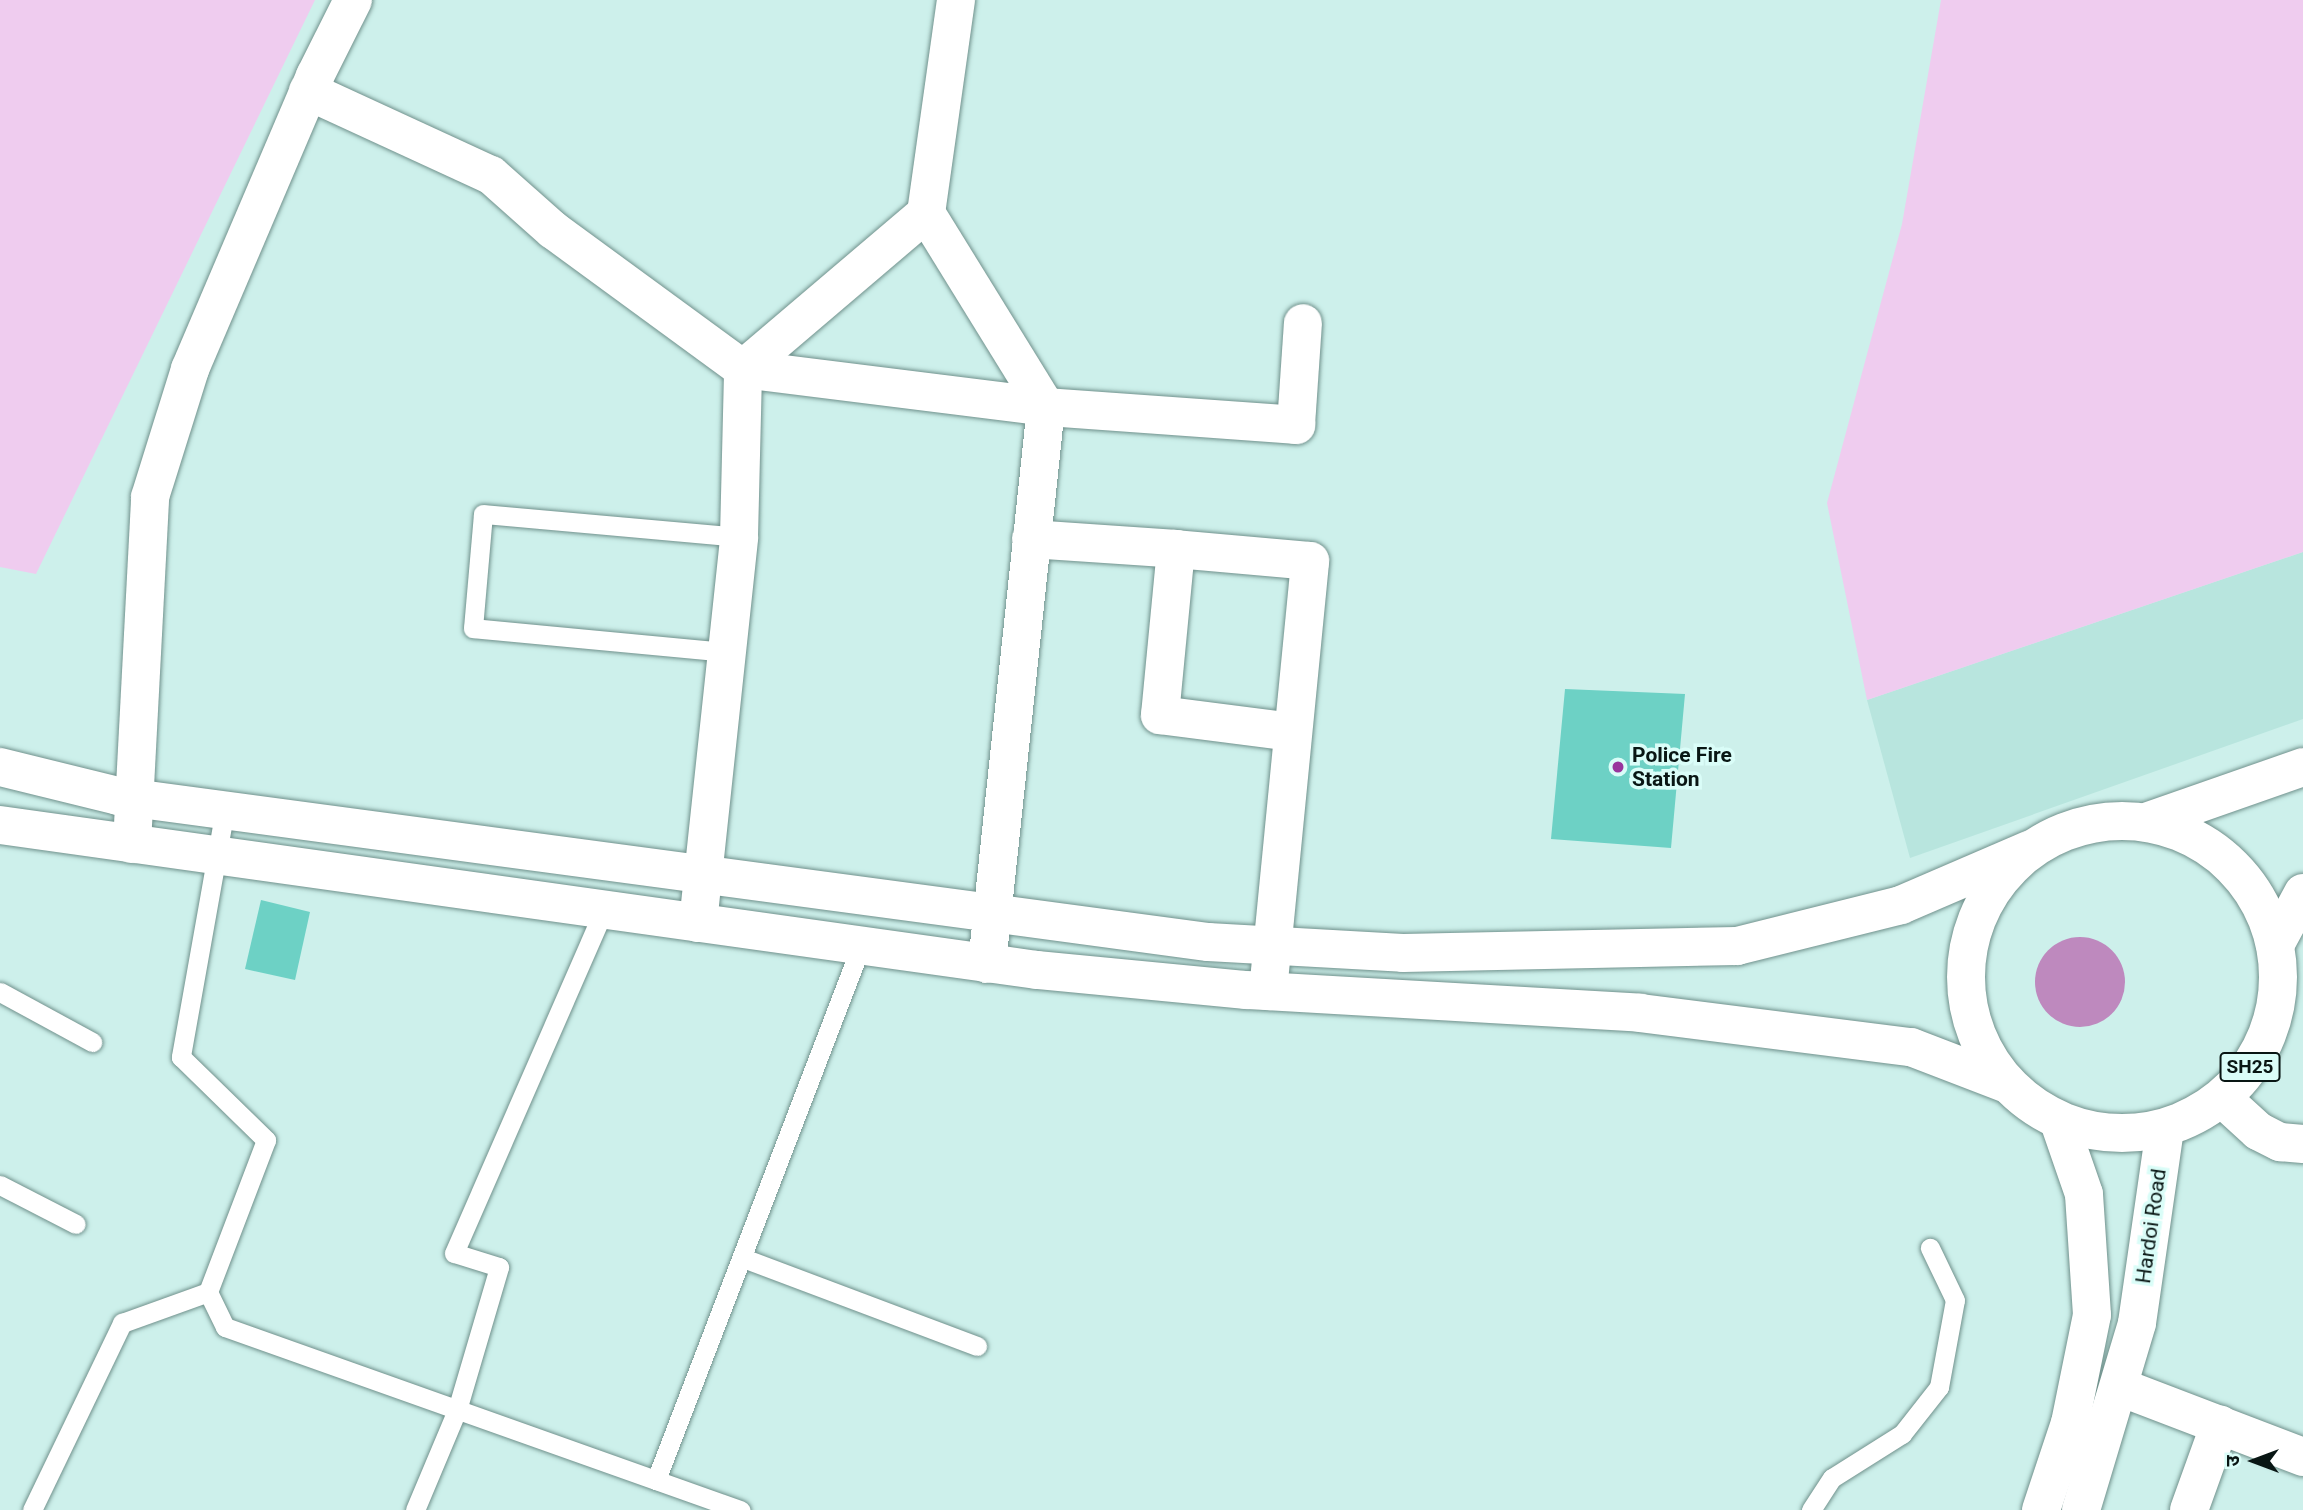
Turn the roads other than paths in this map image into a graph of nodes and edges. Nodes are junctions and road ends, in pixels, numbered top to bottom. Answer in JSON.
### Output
{"nodes":[{"id":1,"x":353,"y":0,"type":"edge"},
{"id":2,"x":956,"y":0,"type":"edge"},
{"id":3,"x":308,"y":90,"type":"junction"},
{"id":4,"x":926,"y":213,"type":"junction"},
{"id":5,"x":1303,"y":323,"type":"dead end"},
{"id":6,"x":743,"y":369,"type":"junction"},
{"id":7,"x":1046,"y":407,"type":"junction"},
{"id":8,"x":738,"y":537,"type":"junction"},
{"id":9,"x":1031,"y":540,"type":"junction"},
{"id":10,"x":1176,"y":549,"type":"junction"},
{"id":11,"x":726,"y":652,"type":"junction"},
{"id":12,"x":1292,"y":732,"type":"junction"},
{"id":13,"x":0,"y":767,"type":"edge"},
{"id":14,"x":2303,"y":767,"type":"edge"},
{"id":15,"x":137,"y":798,"type":"junction"},
{"id":16,"x":225,"y":809,"type":"junction"},
{"id":17,"x":2147,"y":822,"type":"junction"},
{"id":18,"x":0,"y":825,"type":"edge"},
{"id":19,"x":132,"y":844,"type":"junction"},
{"id":20,"x":2029,"y":850,"type":"junction"},
{"id":21,"x":219,"y":856,"type":"junction"},
{"id":22,"x":703,"y":872,"type":"junction"},
{"id":23,"x":2303,"y":893,"type":"edge"},
{"id":24,"x":604,"y":910,"type":"junction"},
{"id":25,"x":991,"y":912,"type":"junction"},
{"id":26,"x":698,"y":923,"type":"junction"},
{"id":27,"x":2275,"y":945,"type":"junction"},
{"id":28,"x":861,"y":946,"type":"junction"},
{"id":29,"x":1273,"y":946,"type":"junction"},
{"id":30,"x":987,"y":964,"type":"junction"},
{"id":31,"x":1268,"y":991,"type":"junction"},
{"id":32,"x":0,"y":992,"type":"edge"},
{"id":33,"x":92,"y":1042,"type":"dead end"},
{"id":34,"x":2005,"y":1083,"type":"junction"},
{"id":35,"x":2222,"y":1098,"type":"junction"},
{"id":36,"x":2059,"y":1122,"type":"junction"},
{"id":37,"x":2165,"y":1129,"type":"junction"},
{"id":38,"x":2303,"y":1144,"type":"edge"},
{"id":39,"x":0,"y":1185,"type":"edge"},
{"id":40,"x":76,"y":1224,"type":"dead end"},
{"id":41,"x":1930,"y":1248,"type":"dead end"},
{"id":42,"x":743,"y":1258,"type":"junction"},
{"id":43,"x":208,"y":1293,"type":"junction"},
{"id":44,"x":2092,"y":1315,"type":"junction"},
{"id":45,"x":2137,"y":1323,"type":"junction"},
{"id":46,"x":977,"y":1346,"type":"dead end"},
{"id":47,"x":2120,"y":1387,"type":"junction"},
{"id":48,"x":457,"y":1409,"type":"junction"},
{"id":49,"x":2220,"y":1424,"type":"junction"},
{"id":50,"x":2303,"y":1457,"type":"edge"},
{"id":51,"x":656,"y":1480,"type":"junction"},
{"id":52,"x":705,"y":1504,"type":"edge"},
{"id":53,"x":32,"y":1510,"type":"edge"},
{"id":54,"x":415,"y":1510,"type":"edge"},
{"id":55,"x":740,"y":1510,"type":"edge"},
{"id":56,"x":1811,"y":1510,"type":"edge"},
{"id":57,"x":2041,"y":1510,"type":"edge"},
{"id":58,"x":2081,"y":1510,"type":"edge"},
{"id":59,"x":2189,"y":1510,"type":"edge"}],
"edges":[{"from":1,"to":3,"type":"street"},
{"from":2,"to":4,"type":"street"},
{"from":3,"to":6,"type":"street"},
{"from":3,"to":15,"type":"street"},
{"from":4,"to":6,"type":"street"},
{"from":4,"to":7,"type":"street"},
{"from":5,"to":7,"type":"street"},
{"from":6,"to":7,"type":"street"},
{"from":6,"to":8,"type":"street"},
{"from":7,"to":9,"type":"street"},
{"from":8,"to":11,"type":"street"},
{"from":8,"to":11,"type":"lane"},
{"from":9,"to":10,"type":"street"},
{"from":9,"to":25,"type":"street"},
{"from":10,"to":12,"type":"street"},
{"from":10,"to":12,"type":"street"},
{"from":11,"to":22,"type":"street"},
{"from":12,"to":29,"type":"street"},
{"from":13,"to":15,"type":"street"},
{"from":14,"to":17,"type":"street","number":"SH25"},
{"from":15,"to":16,"type":"street"},
{"from":15,"to":19,"type":"street"},
{"from":16,"to":21,"type":"lane"},
{"from":16,"to":22,"type":"street"},
{"from":17,"to":20,"type":"street","number":"SH25"},
{"from":17,"to":27,"type":"street","number":"SH25"},
{"from":18,"to":19,"type":"street"},
{"from":19,"to":21,"type":"street"},
{"from":20,"to":29,"type":"street"},
{"from":20,"to":34,"type":"street","number":"SH25"},
{"from":21,"to":24,"type":"street"},
{"from":21,"to":43,"type":"lane"},
{"from":22,"to":25,"type":"street"},
{"from":22,"to":26,"type":"street"},
{"from":23,"to":27,"type":"street"},
{"from":24,"to":26,"type":"street"},
{"from":24,"to":48,"type":"lane"},
{"from":25,"to":29,"type":"street"},
{"from":25,"to":30,"type":"street"},
{"from":26,"to":28,"type":"street"},
{"from":27,"to":35,"type":"street","number":"SH25"},
{"from":28,"to":30,"type":"street"},
{"from":28,"to":42,"type":"lane"},
{"from":29,"to":31,"type":"street"},
{"from":30,"to":31,"type":"street"},
{"from":31,"to":34,"type":"street"},
{"from":32,"to":33,"type":"lane"},
{"from":34,"to":36,"type":"street","number":"SH25"},
{"from":35,"to":37,"type":"street","number":"SH25"},
{"from":35,"to":38,"type":"street"},
{"from":36,"to":37,"type":"street","number":"SH25"},
{"from":36,"to":44,"type":"street"},
{"from":37,"to":45,"type":"street","name":"Hardoi Road"},
{"from":39,"to":40,"type":"lane"},
{"from":41,"to":56,"type":"lane"},
{"from":42,"to":46,"type":"lane"},
{"from":42,"to":51,"type":"lane"},
{"from":43,"to":48,"type":"lane"},
{"from":43,"to":53,"type":"lane"},
{"from":44,"to":45,"type":"street"},
{"from":44,"to":57,"type":"street"},
{"from":45,"to":47,"type":"street","name":"Hardoi Road"},
{"from":47,"to":49,"type":"street"},
{"from":47,"to":58,"type":"street","name":"Hardoi Road"},
{"from":48,"to":51,"type":"lane"},
{"from":48,"to":54,"type":"lane"},
{"from":49,"to":50,"type":"street"},
{"from":49,"to":59,"type":"street"},
{"from":51,"to":52,"type":"lane"},
{"from":52,"to":55,"type":"lane"}]}
